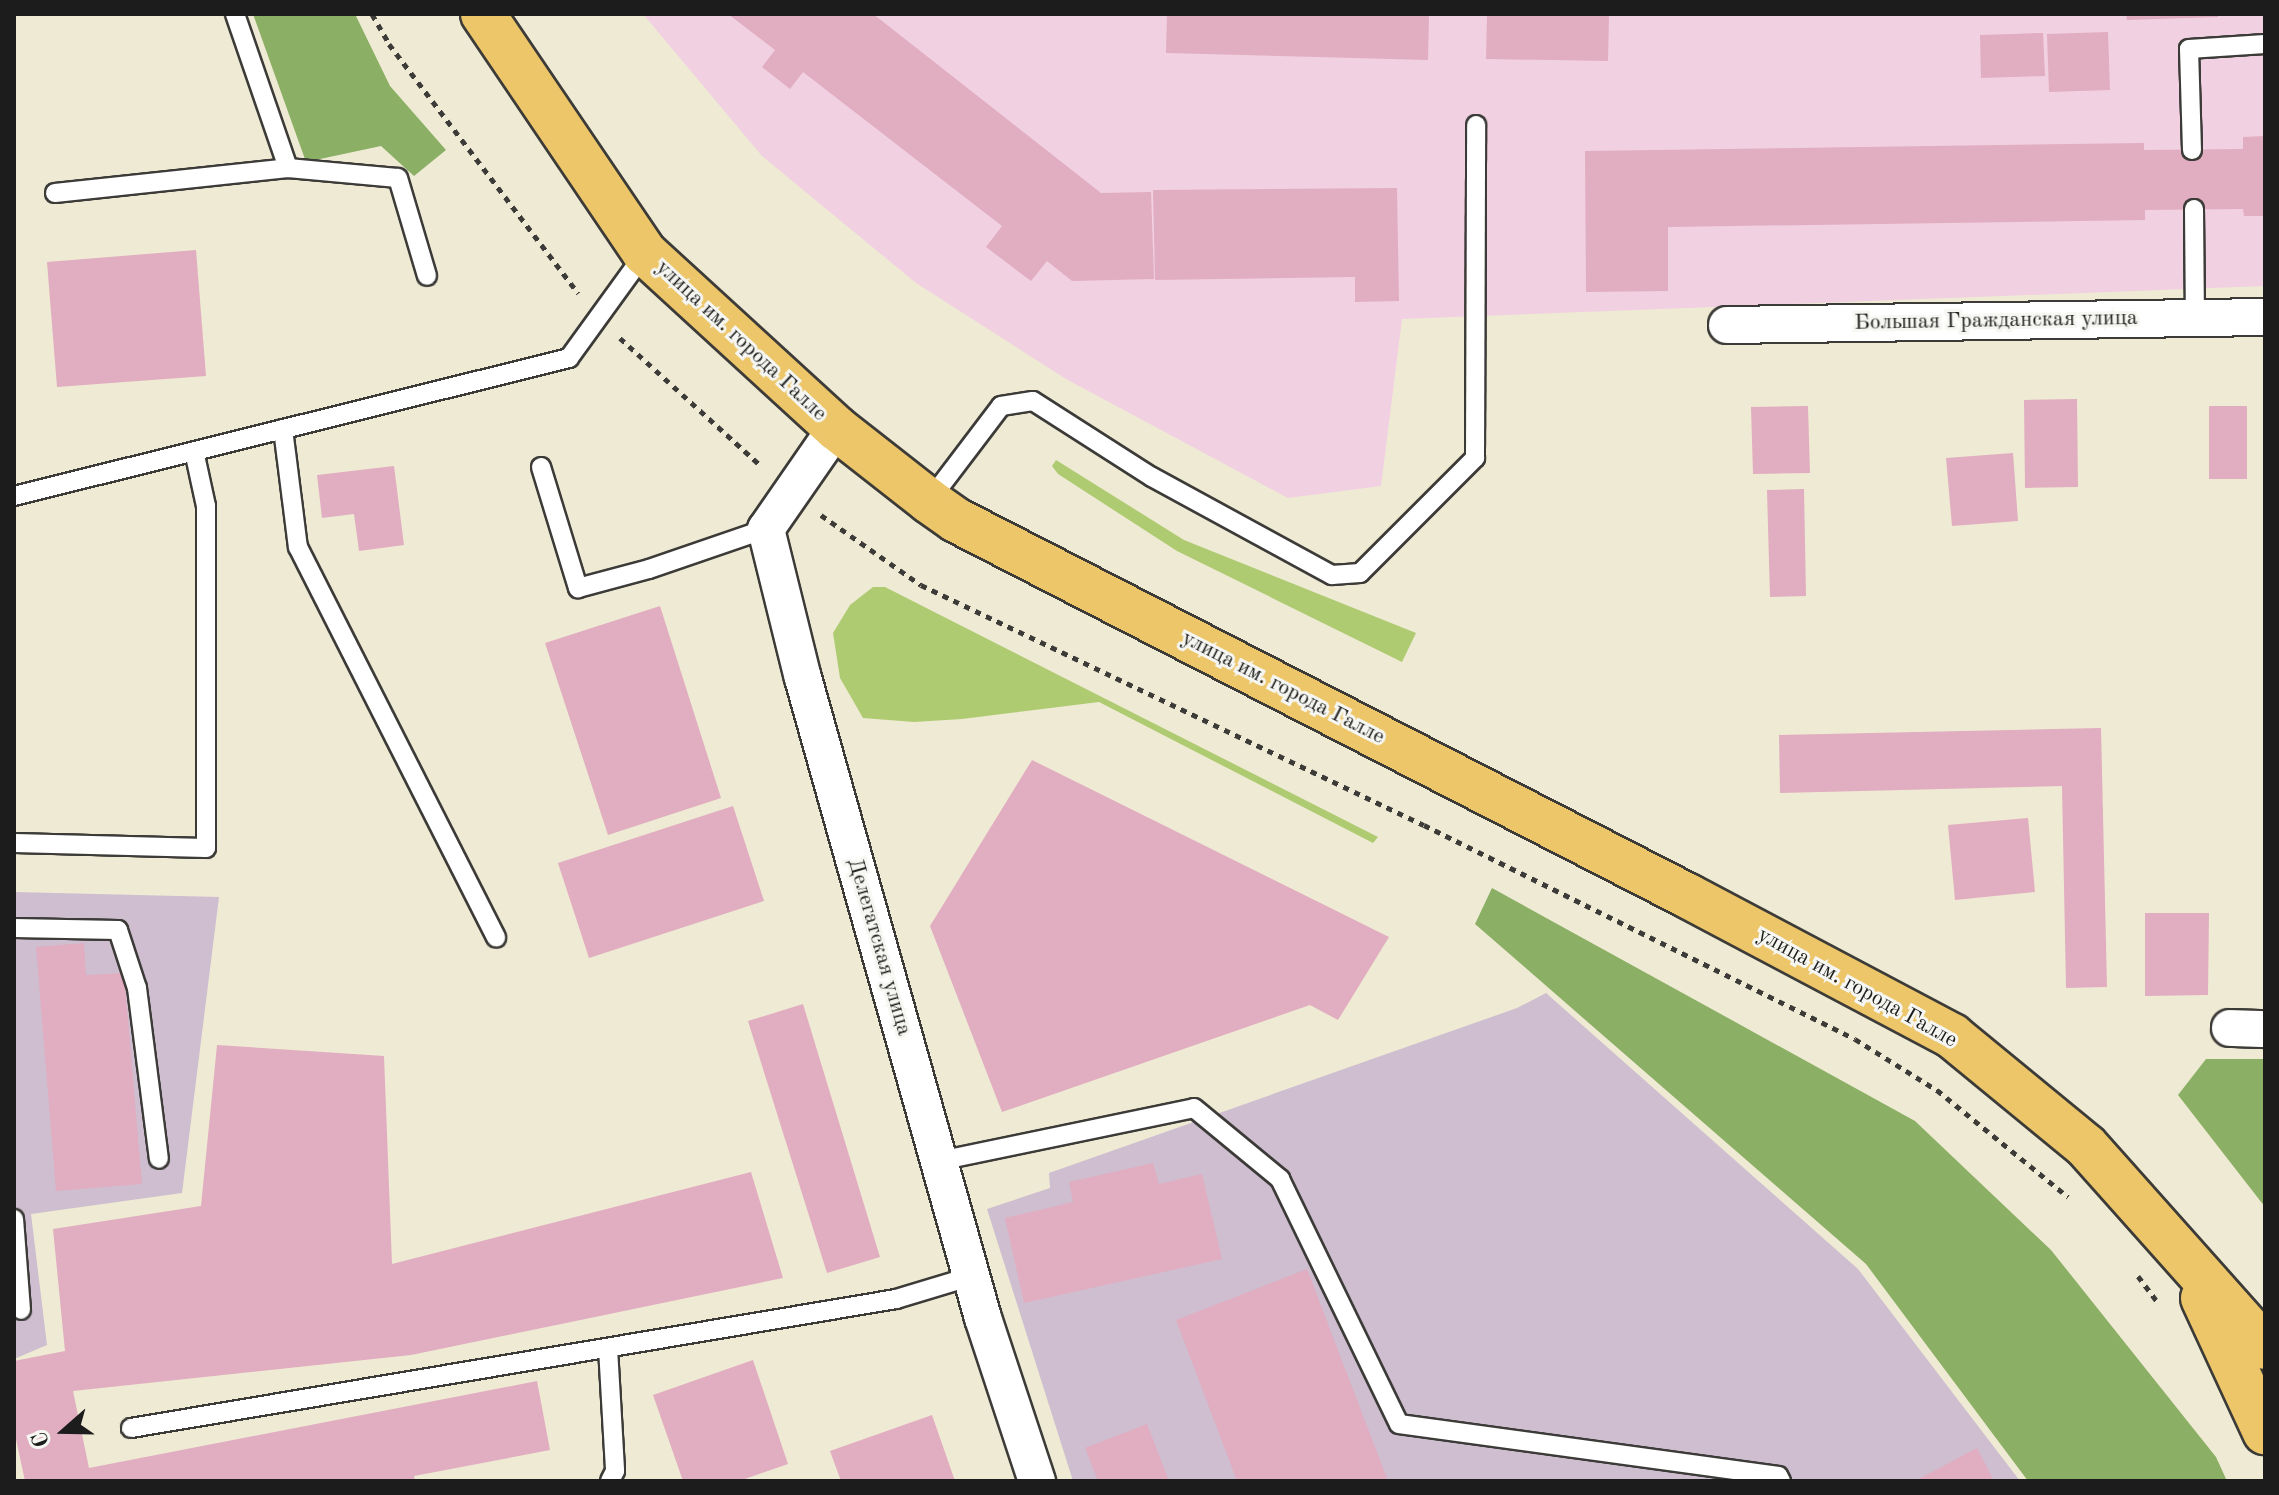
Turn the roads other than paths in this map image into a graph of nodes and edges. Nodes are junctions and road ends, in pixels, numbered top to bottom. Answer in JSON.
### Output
{"nodes":[{"id":1,"x":235,"y":14,"type":"edge"},
{"id":2,"x":483,"y":14,"type":"edge"},
{"id":3,"x":2265,"y":44,"type":"edge"},
{"id":4,"x":1476,"y":125,"type":"dead end"},
{"id":5,"x":2192,"y":150,"type":"dead end"},
{"id":6,"x":288,"y":168,"type":"junction"},
{"id":7,"x":55,"y":193,"type":"dead end"},
{"id":8,"x":2194,"y":209,"type":"dead end"},
{"id":9,"x":645,"y":253,"type":"junction"},
{"id":10,"x":427,"y":276,"type":"dead end"},
{"id":11,"x":2265,"y":317,"type":"edge"},
{"id":12,"x":2195,"y":318,"type":"junction"},
{"id":13,"x":1727,"y":325,"type":"dead end"},
{"id":14,"x":836,"y":428,"type":"junction"},
{"id":15,"x":283,"y":429,"type":"junction"},
{"id":16,"x":194,"y":451,"type":"junction"},
{"id":17,"x":541,"y":467,"type":"dead end"},
{"id":18,"x":14,"y":496,"type":"edge"},
{"id":19,"x":929,"y":501,"type":"junction"},
{"id":20,"x":766,"y":529,"type":"junction"},
{"id":21,"x":14,"y":843,"type":"edge"},
{"id":22,"x":14,"y":928,"type":"edge"},
{"id":23,"x":496,"y":938,"type":"dead end"},
{"id":24,"x":159,"y":1159,"type":"dead end"},
{"id":25,"x":939,"y":1161,"type":"junction"},
{"id":26,"x":14,"y":1219,"type":"edge"},
{"id":27,"x":2180,"y":1248,"type":"junction"},
{"id":28,"x":972,"y":1276,"type":"junction"},
{"id":29,"x":21,"y":1310,"type":"dead end"},
{"id":30,"x":2265,"y":1347,"type":"edge"},
{"id":31,"x":608,"y":1348,"type":"junction"},
{"id":32,"x":131,"y":1428,"type":"dead end"},
{"id":33,"x":2265,"y":1432,"type":"edge"},
{"id":34,"x":610,"y":1481,"type":"edge"},
{"id":35,"x":1037,"y":1481,"type":"edge"},
{"id":36,"x":1781,"y":1481,"type":"edge"}],
"edges":[{"from":1,"to":6,"type":"lane"},
{"from":2,"to":9,"type":"main road","name":"улица им. города Галле"},
{"from":3,"to":5,"type":"lane"},
{"from":4,"to":19,"type":"lane"},
{"from":6,"to":7,"type":"lane"},
{"from":6,"to":10,"type":"lane"},
{"from":8,"to":12,"type":"lane"},
{"from":9,"to":14,"type":"main road","name":"улица им. города Галле"},
{"from":9,"to":15,"type":"lane"},
{"from":11,"to":12,"type":"street","name":"Большая Гражданская улица"},
{"from":12,"to":13,"type":"street","name":"Большая Гражданская улица"},
{"from":14,"to":19,"type":"main road","name":"улица им. города Галле"},
{"from":14,"to":20,"type":"street"},
{"from":15,"to":16,"type":"lane"},
{"from":15,"to":23,"type":"lane"},
{"from":16,"to":18,"type":"lane"},
{"from":16,"to":21,"type":"lane"},
{"from":17,"to":20,"type":"lane"},
{"from":19,"to":27,"type":"main road","name":"улица им. города Галле"},
{"from":20,"to":25,"type":"street","name":"Делегатская улица"},
{"from":22,"to":24,"type":"lane"},
{"from":25,"to":28,"type":"street","name":"Делегатская улица"},
{"from":25,"to":36,"type":"lane"},
{"from":26,"to":29,"type":"lane"},
{"from":27,"to":30,"type":"main road","name":"улица им. города Галле"},
{"from":27,"to":33,"type":"main road","name":"улица им. города Галле"},
{"from":28,"to":31,"type":"lane"},
{"from":28,"to":35,"type":"street","name":"Делегатская улица"},
{"from":31,"to":32,"type":"lane"},
{"from":31,"to":34,"type":"lane"}]}
